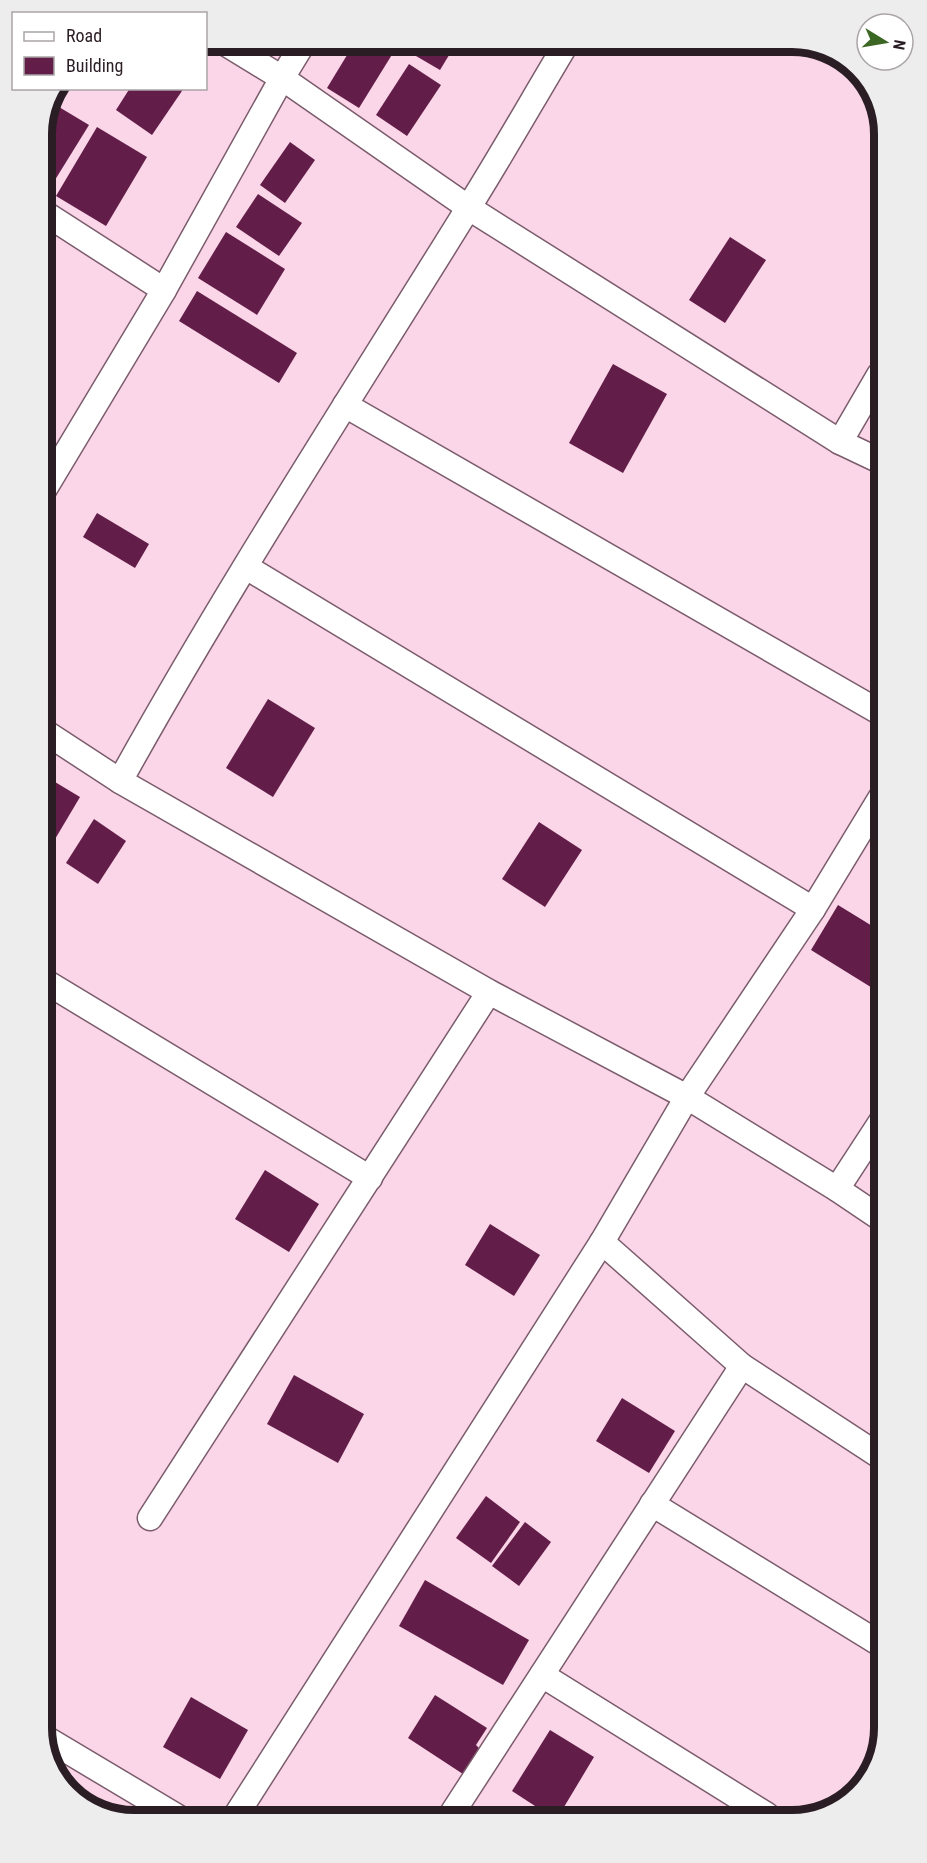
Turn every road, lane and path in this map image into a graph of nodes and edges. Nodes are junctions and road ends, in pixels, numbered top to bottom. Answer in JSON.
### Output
{"nodes":[{"id":1,"x":241,"y":53,"type":"edge"},
{"id":2,"x":297,"y":53,"type":"edge"},
{"id":3,"x":561,"y":53,"type":"edge"},
{"id":4,"x":282,"y":78,"type":"junction"},
{"id":5,"x":469,"y":208,"type":"junction"},
{"id":6,"x":53,"y":219,"type":"edge"},
{"id":7,"x":164,"y":290,"type":"junction"},
{"id":8,"x":874,"y":384,"type":"edge"},
{"id":9,"x":345,"y":405,"type":"junction"},
{"id":10,"x":840,"y":442,"type":"junction"},
{"id":11,"x":874,"y":458,"type":"edge"},
{"id":12,"x":53,"y":469,"type":"edge"},
{"id":13,"x":246,"y":567,"type":"junction"},
{"id":14,"x":874,"y":709,"type":"edge"},
{"id":15,"x":53,"y":737,"type":"edge"},
{"id":16,"x":120,"y":781,"type":"junction"},
{"id":17,"x":874,"y":809,"type":"edge"},
{"id":18,"x":813,"y":909,"type":"junction"},
{"id":19,"x":53,"y":986,"type":"edge"},
{"id":20,"x":489,"y":992,"type":"junction"},
{"id":21,"x":687,"y":1097,"type":"junction"},
{"id":22,"x":874,"y":1132,"type":"edge"},
{"id":23,"x":370,"y":1178,"type":"junction"},
{"id":24,"x":837,"y":1190,"type":"junction"},
{"id":25,"x":874,"y":1214,"type":"edge"},
{"id":26,"x":602,"y":1242,"type":"junction"},
{"id":27,"x":742,"y":1366,"type":"junction"},
{"id":28,"x":874,"y":1452,"type":"edge"},
{"id":29,"x":652,"y":1504,"type":"junction"},
{"id":30,"x":150,"y":1518,"type":"dead end"},
{"id":31,"x":874,"y":1640,"type":"edge"},
{"id":32,"x":542,"y":1675,"type":"junction"},
{"id":33,"x":54,"y":1743,"type":"edge"},
{"id":34,"x":166,"y":1810,"type":"edge"},
{"id":35,"x":239,"y":1810,"type":"edge"},
{"id":36,"x":454,"y":1810,"type":"edge"},
{"id":37,"x":759,"y":1810,"type":"edge"}],
"edges":[{"from":1,"to":4,"type":"street"},
{"from":2,"to":4,"type":"street"},
{"from":3,"to":5,"type":"street"},
{"from":4,"to":5,"type":"street"},
{"from":4,"to":7,"type":"street"},
{"from":5,"to":9,"type":"street"},
{"from":5,"to":10,"type":"street"},
{"from":6,"to":7,"type":"street"},
{"from":7,"to":12,"type":"street"},
{"from":8,"to":10,"type":"street"},
{"from":9,"to":13,"type":"street"},
{"from":9,"to":14,"type":"street"},
{"from":10,"to":11,"type":"street"},
{"from":13,"to":16,"type":"street"},
{"from":13,"to":18,"type":"street"},
{"from":15,"to":16,"type":"street"},
{"from":16,"to":20,"type":"street"},
{"from":17,"to":18,"type":"street"},
{"from":18,"to":21,"type":"street"},
{"from":19,"to":23,"type":"street"},
{"from":20,"to":21,"type":"street"},
{"from":20,"to":23,"type":"street"},
{"from":21,"to":24,"type":"street"},
{"from":21,"to":26,"type":"street"},
{"from":22,"to":24,"type":"street"},
{"from":23,"to":30,"type":"street"},
{"from":24,"to":25,"type":"street"},
{"from":26,"to":27,"type":"street"},
{"from":26,"to":35,"type":"street"},
{"from":27,"to":28,"type":"street"},
{"from":27,"to":29,"type":"street"},
{"from":29,"to":31,"type":"street"},
{"from":29,"to":32,"type":"street"},
{"from":32,"to":36,"type":"street"},
{"from":32,"to":37,"type":"street"},
{"from":33,"to":34,"type":"street"}]}
